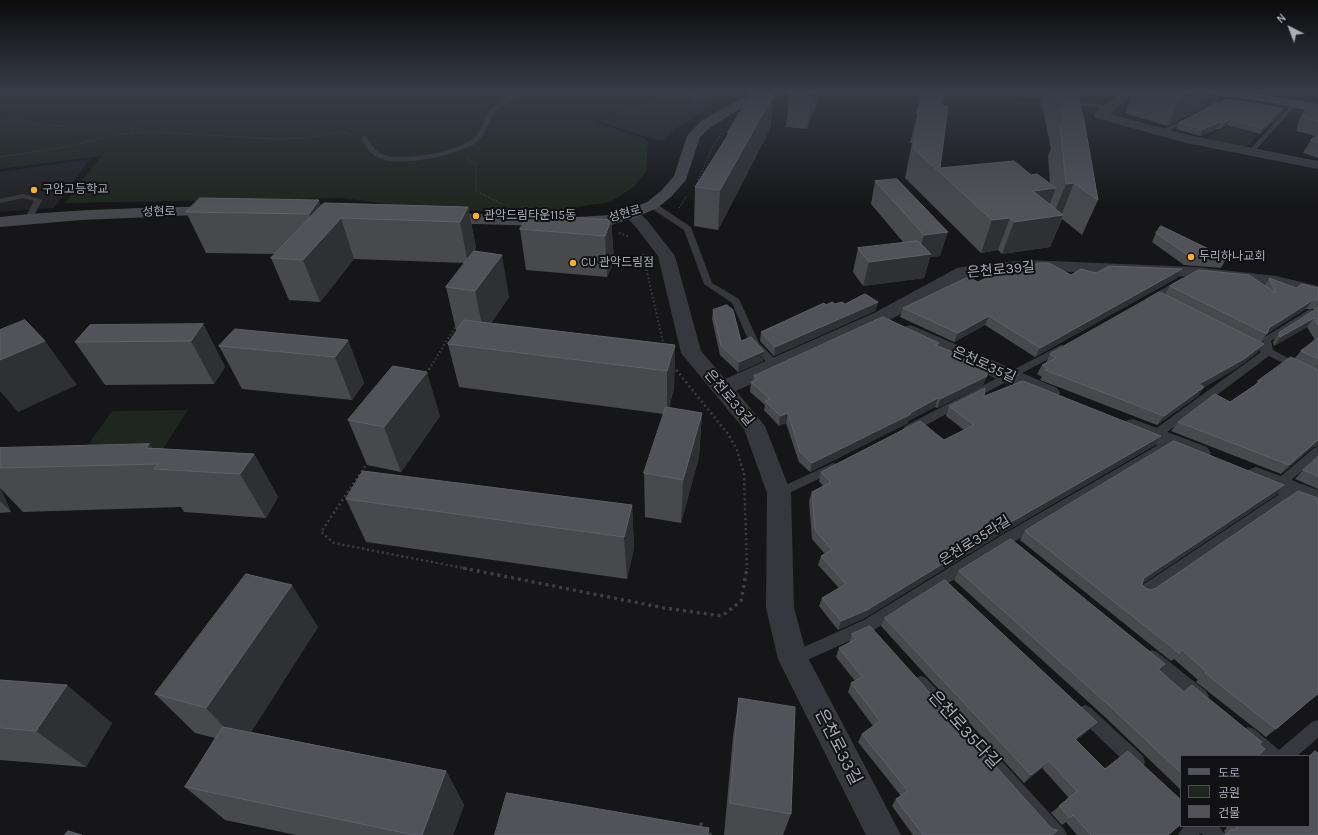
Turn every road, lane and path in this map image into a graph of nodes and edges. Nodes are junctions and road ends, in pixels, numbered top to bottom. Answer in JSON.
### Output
{"nodes":[{"id":1,"x":131,"y":130,"type":"edge"},
{"id":2,"x":482,"y":130,"type":"edge"},
{"id":3,"x":700,"y":130,"type":"edge"},
{"id":4,"x":1155,"y":130,"type":"edge"},
{"id":5,"x":1166,"y":130,"type":"edge"},
{"id":6,"x":1271,"y":130,"type":"edge"},
{"id":7,"x":724,"y":131,"type":"dead end"},
{"id":8,"x":1162,"y":132,"type":"junction"},
{"id":9,"x":132,"y":133,"type":"junction"},
{"id":10,"x":364,"y":138,"type":"joint"},
{"id":11,"x":455,"y":149,"type":"junction"},
{"id":12,"x":1250,"y":153,"type":"junction"},
{"id":13,"x":0,"y":157,"type":"edge"},
{"id":14,"x":1318,"y":165,"type":"edge"},
{"id":15,"x":695,"y":183,"type":"dead end"},
{"id":16,"x":687,"y":196,"type":"dead end"},
{"id":17,"x":0,"y":200,"type":"edge"},
{"id":18,"x":503,"y":205,"type":"dead end"},
{"id":19,"x":652,"y":205,"type":"junction"},
{"id":20,"x":228,"y":211,"type":"edge"},
{"id":21,"x":428,"y":217,"type":"edge"},
{"id":22,"x":29,"y":218,"type":"junction"},
{"id":23,"x":675,"y":220,"type":"junction"},
{"id":24,"x":0,"y":222,"type":"edge"},
{"id":25,"x":635,"y":225,"type":"junction"},
{"id":26,"x":618,"y":233,"type":"dead end"},
{"id":27,"x":640,"y":250,"type":"dead end"},
{"id":28,"x":1196,"y":272,"type":"junction"},
{"id":29,"x":1318,"y":292,"type":"edge"},
{"id":30,"x":1157,"y":296,"type":"junction"},
{"id":31,"x":1143,"y":303,"type":"edge"},
{"id":32,"x":1171,"y":303,"type":"edge"},
{"id":33,"x":1310,"y":312,"type":"edge"},
{"id":34,"x":881,"y":317,"type":"junction"},
{"id":35,"x":460,"y":320,"type":"edge"},
{"id":36,"x":1070,"y":344,"type":"edge"},
{"id":37,"x":1254,"y":345,"type":"edge"},
{"id":38,"x":664,"y":350,"type":"edge"},
{"id":39,"x":1268,"y":352,"type":"junction"},
{"id":40,"x":671,"y":363,"type":"edge"},
{"id":41,"x":775,"y":365,"type":"junction"},
{"id":42,"x":425,"y":377,"type":"edge"},
{"id":43,"x":1010,"y":377,"type":"junction"},
{"id":44,"x":1318,"y":378,"type":"edge"},
{"id":45,"x":722,"y":389,"type":"junction"},
{"id":46,"x":1068,"y":400,"type":"edge"},
{"id":47,"x":1111,"y":418,"type":"edge"},
{"id":48,"x":899,"y":434,"type":"edge"},
{"id":49,"x":1162,"y":439,"type":"junction"},
{"id":50,"x":1318,"y":451,"type":"edge"},
{"id":51,"x":370,"y":459,"type":"edge"},
{"id":52,"x":843,"y":462,"type":"edge"},
{"id":53,"x":1285,"y":488,"type":"junction"},
{"id":54,"x":779,"y":493,"type":"junction"},
{"id":55,"x":1318,"y":500,"type":"edge"},
{"id":56,"x":1007,"y":539,"type":"junction"},
{"id":57,"x":1019,"y":549,"type":"edge"},
{"id":58,"x":943,"y":580,"type":"junction"},
{"id":59,"x":954,"y":591,"type":"edge"},
{"id":60,"x":1143,"y":592,"type":"edge"},
{"id":61,"x":868,"y":625,"type":"junction"},
{"id":62,"x":879,"y":637,"type":"edge"},
{"id":63,"x":1140,"y":648,"type":"edge"},
{"id":64,"x":793,"y":659,"type":"junction"},
{"id":65,"x":911,"y":672,"type":"edge"},
{"id":66,"x":1076,"y":705,"type":"edge"},
{"id":67,"x":1213,"y":707,"type":"edge"},
{"id":68,"x":1238,"y":726,"type":"edge"},
{"id":69,"x":1318,"y":728,"type":"edge"},
{"id":70,"x":1273,"y":755,"type":"edge"},
{"id":71,"x":1286,"y":755,"type":"edge"},
{"id":72,"x":1146,"y":770,"type":"edge"},
{"id":73,"x":700,"y":823,"type":"dead end"},
{"id":74,"x":1195,"y":827,"type":"edge"},
{"id":75,"x":1207,"y":827,"type":"edge"},
{"id":76,"x":711,"y":835,"type":"edge"},
{"id":77,"x":884,"y":835,"type":"edge"},
{"id":78,"x":1058,"y":835,"type":"edge"},
{"id":79,"x":1187,"y":835,"type":"edge"},
{"id":80,"x":1216,"y":835,"type":"edge"}],
"edges":[{"from":1,"to":9,"type":"path"},
{"from":2,"to":11,"type":"lane"},
{"from":3,"to":19,"type":"street","name":"성현로"},
{"from":4,"to":8,"type":"street"},
{"from":5,"to":8,"type":"lane"},
{"from":6,"to":12,"type":"lane"},
{"from":7,"to":15,"type":"path"},
{"from":8,"to":12,"type":"street"},
{"from":9,"to":10,"type":"path"},
{"from":9,"to":13,"type":"path"},
{"from":10,"to":11,"type":"lane"},
{"from":11,"to":18,"type":"path"},
{"from":12,"to":14,"type":"street"},
{"from":16,"to":23,"type":"path"},
{"from":17,"to":22,"type":"lane"},
{"from":19,"to":23,"type":"lane"},
{"from":19,"to":25,"type":"street","name":"성현로"},
{"from":20,"to":22,"type":"street","name":"성현로"},
{"from":21,"to":25,"type":"street","name":"성현로"},
{"from":22,"to":24,"type":"street","name":"성현로"},
{"from":23,"to":41,"type":"lane"},
{"from":25,"to":26,"type":"path"},
{"from":25,"to":45,"type":"street","name":"은천로33길"},
{"from":27,"to":38,"type":"path"},
{"from":28,"to":29,"type":"street","name":"은천로39길"},
{"from":28,"to":30,"type":"lane"},
{"from":28,"to":34,"type":"street","name":"은천로39길"},
{"from":30,"to":31,"type":"lane"},
{"from":30,"to":32,"type":"lane"},
{"from":33,"to":39,"type":"lane"},
{"from":34,"to":41,"type":"street","name":"은천로39길"},
{"from":34,"to":43,"type":"street","name":"은천로35길"},
{"from":35,"to":42,"type":"path"},
{"from":36,"to":43,"type":"lane"},
{"from":37,"to":39,"type":"lane"},
{"from":39,"to":44,"type":"lane"},
{"from":39,"to":49,"type":"lane"},
{"from":40,"to":51,"type":"path"},
{"from":41,"to":45,"type":"street","name":"은천로39길"},
{"from":43,"to":46,"type":"street","name":"은천로35길"},
{"from":43,"to":48,"type":"lane"},
{"from":45,"to":54,"type":"street","name":"은천로33길"},
{"from":47,"to":49,"type":"street"},
{"from":49,"to":53,"type":"street"},
{"from":49,"to":56,"type":"lane","name":"은천로35라길"},
{"from":50,"to":53,"type":"lane"},
{"from":52,"to":54,"type":"lane"},
{"from":53,"to":55,"type":"street"},
{"from":53,"to":60,"type":"lane"},
{"from":54,"to":64,"type":"street","name":"은천로33길"},
{"from":56,"to":57,"type":"lane"},
{"from":56,"to":58,"type":"lane","name":"은천로35라길"},
{"from":58,"to":59,"type":"lane"},
{"from":58,"to":61,"type":"lane","name":"은천로35라길"},
{"from":61,"to":62,"type":"lane"},
{"from":61,"to":64,"type":"lane","name":"은천로35라길"},
{"from":63,"to":67,"type":"lane"},
{"from":64,"to":77,"type":"street","name":"은천로33길"},
{"from":65,"to":78,"type":"lane","name":"은천로35다길"},
{"from":66,"to":72,"type":"lane"},
{"from":68,"to":70,"type":"lane"},
{"from":69,"to":71,"type":"lane"},
{"from":73,"to":76,"type":"path"},
{"from":74,"to":79,"type":"lane"},
{"from":75,"to":80,"type":"lane"}]}
